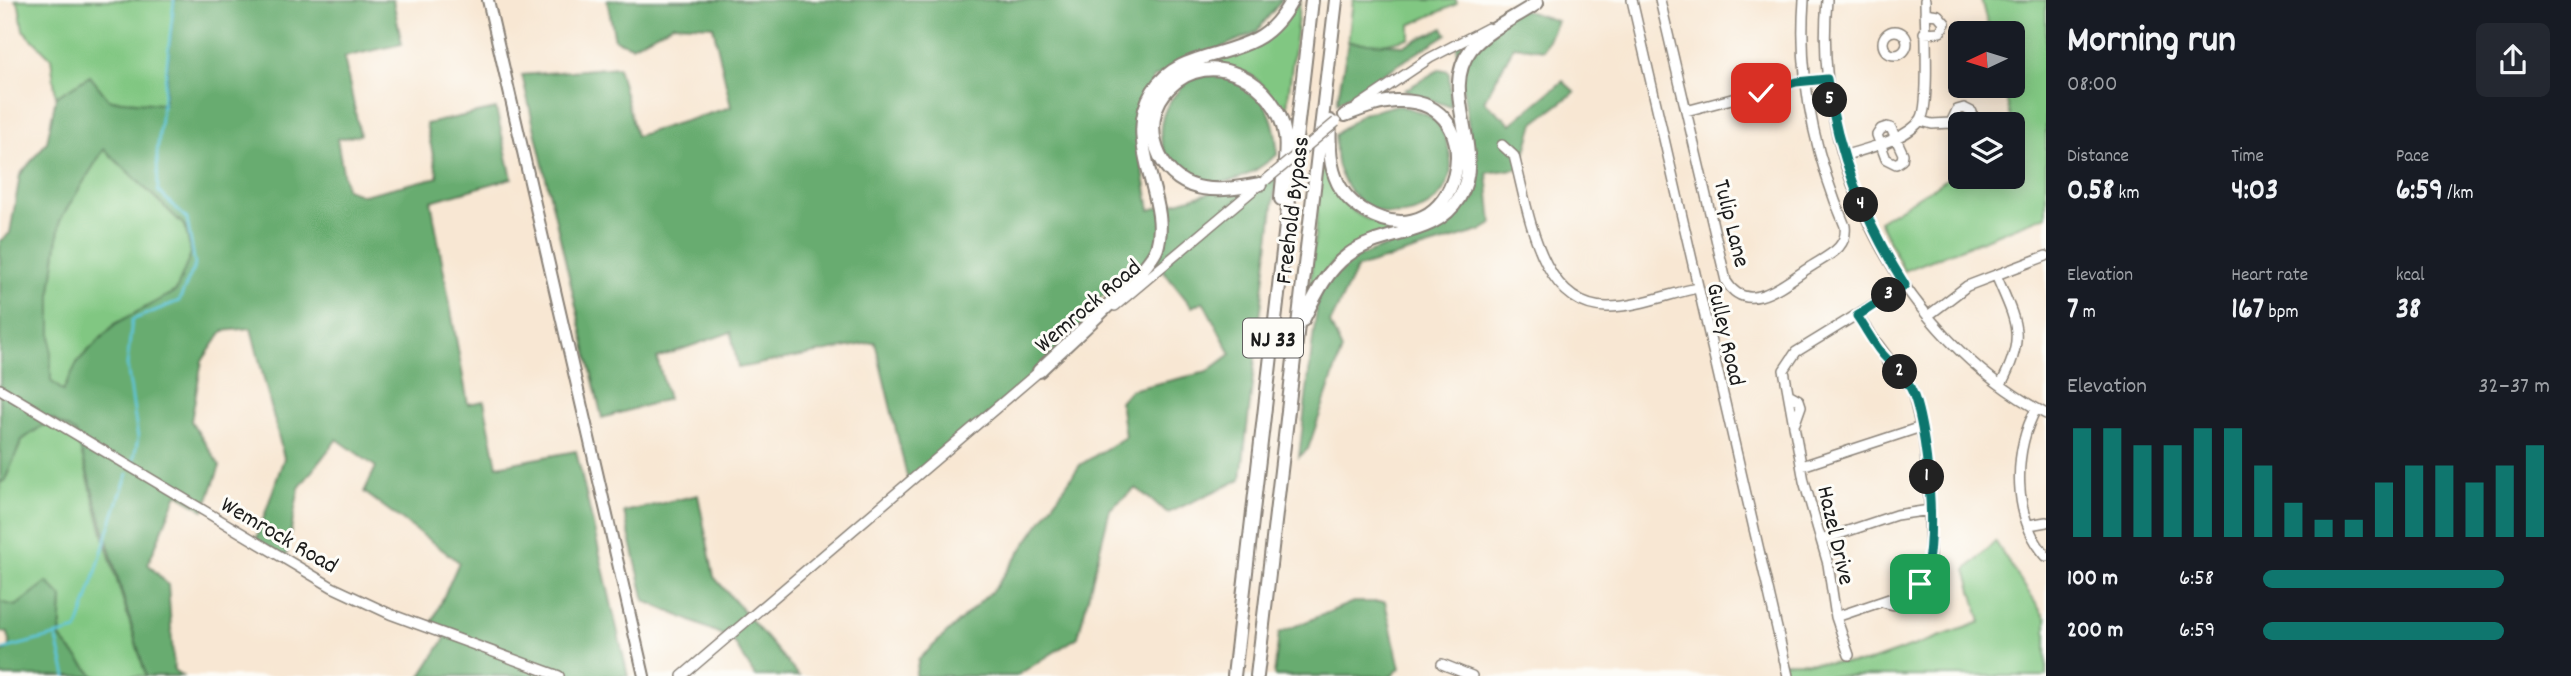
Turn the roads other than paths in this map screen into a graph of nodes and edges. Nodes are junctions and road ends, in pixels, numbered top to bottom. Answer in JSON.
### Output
{"nodes":[{"id":1,"x":488,"y":0,"type":"edge"},
{"id":2,"x":1292,"y":0,"type":"edge"},
{"id":3,"x":1312,"y":0,"type":"edge"},
{"id":4,"x":1337,"y":0,"type":"edge"},
{"id":5,"x":1632,"y":0,"type":"edge"},
{"id":6,"x":1660,"y":0,"type":"edge"},
{"id":7,"x":1804,"y":0,"type":"edge"},
{"id":8,"x":1827,"y":0,"type":"edge"},
{"id":9,"x":1925,"y":0,"type":"edge"},
{"id":10,"x":1540,"y":1,"type":"edge"},
{"id":11,"x":1925,"y":13,"type":"junction"},
{"id":12,"x":1924,"y":38,"type":"junction"},
{"id":13,"x":1908,"y":43,"type":"dead end"},
{"id":14,"x":1827,"y":79,"type":"junction"},
{"id":15,"x":1805,"y":81,"type":"junction"},
{"id":16,"x":1686,"y":111,"type":"junction"},
{"id":17,"x":1340,"y":119,"type":"junction"},
{"id":18,"x":1921,"y":121,"type":"junction"},
{"id":19,"x":1948,"y":123,"type":"edge"},
{"id":20,"x":1896,"y":137,"type":"junction"},
{"id":21,"x":1880,"y":144,"type":"junction"},
{"id":22,"x":1502,"y":145,"type":"dead end"},
{"id":23,"x":1843,"y":156,"type":"junction"},
{"id":24,"x":1263,"y":182,"type":"junction"},
{"id":25,"x":2046,"y":256,"type":"edge"},
{"id":26,"x":1996,"y":275,"type":"junction"},
{"id":27,"x":1905,"y":285,"type":"junction"},
{"id":28,"x":1697,"y":288,"type":"junction"},
{"id":29,"x":1277,"y":304,"type":"junction"},
{"id":30,"x":1929,"y":315,"type":"junction"},
{"id":31,"x":1857,"y":316,"type":"junction"},
{"id":32,"x":1299,"y":326,"type":"junction"},
{"id":33,"x":1039,"y":371,"type":"junction"},
{"id":34,"x":2001,"y":384,"type":"junction"},
{"id":35,"x":0,"y":388,"type":"edge"},
{"id":36,"x":2036,"y":408,"type":"junction"},
{"id":37,"x":2046,"y":414,"type":"edge"},
{"id":38,"x":1921,"y":427,"type":"junction"},
{"id":39,"x":1802,"y":466,"type":"junction"},
{"id":40,"x":1930,"y":510,"type":"junction"},
{"id":41,"x":2046,"y":522,"type":"edge"},
{"id":42,"x":2029,"y":524,"type":"junction"},
{"id":43,"x":1821,"y":540,"type":"junction"},
{"id":44,"x":2046,"y":556,"type":"edge"},
{"id":45,"x":1836,"y":617,"type":"junction"},
{"id":46,"x":1849,"y":655,"type":"dead end"},
{"id":47,"x":1443,"y":664,"type":"dead end"},
{"id":48,"x":559,"y":676,"type":"edge"},
{"id":49,"x":644,"y":676,"type":"edge"},
{"id":50,"x":682,"y":676,"type":"edge"},
{"id":51,"x":1234,"y":676,"type":"edge"},
{"id":52,"x":1257,"y":676,"type":"edge"},
{"id":53,"x":1472,"y":676,"type":"edge"},
{"id":54,"x":1788,"y":676,"type":"edge"}],
"edges":[{"from":1,"to":49,"type":"main road"},
{"from":2,"to":33,"type":"highway"},
{"from":3,"to":29,"type":"highway","name":"Freehold Bypass","number":"NJ 33"},
{"from":4,"to":17,"type":"highway"},
{"from":4,"to":32,"type":"highway","name":"Freehold Bypass","number":"NJ 33"},
{"from":5,"to":28,"type":"street","name":"Gulley Road"},
{"from":6,"to":16,"type":"street","name":"Tulip Lane"},
{"from":7,"to":15,"type":"street","name":"Tulip Lane"},
{"from":8,"to":14,"type":"street"},
{"from":9,"to":11,"type":"street"},
{"from":10,"to":17,"type":"street","name":"Wemrock Road"},
{"from":10,"to":32,"type":"highway"},
{"from":11,"to":12,"type":"street"},
{"from":11,"to":12,"type":"street"},
{"from":12,"to":13,"type":"street"},
{"from":12,"to":18,"type":"street"},
{"from":14,"to":15,"type":"street"},
{"from":14,"to":23,"type":"street"},
{"from":15,"to":16,"type":"street"},
{"from":15,"to":16,"type":"street","name":"Tulip Lane"},
{"from":17,"to":24,"type":"street","name":"Wemrock Road","bridge":true},
{"from":18,"to":19,"type":"street"},
{"from":18,"to":20,"type":"street"},
{"from":20,"to":21,"type":"street"},
{"from":20,"to":21,"type":"street"},
{"from":20,"to":21,"type":"street"},
{"from":21,"to":23,"type":"street"},
{"from":22,"to":28,"type":"street"},
{"from":23,"to":27,"type":"street"},
{"from":24,"to":29,"type":"highway"},
{"from":24,"to":33,"type":"street","name":"Wemrock Road"},
{"from":25,"to":26,"type":"street"},
{"from":26,"to":30,"type":"street"},
{"from":26,"to":34,"type":"street"},
{"from":27,"to":30,"type":"street"},
{"from":27,"to":31,"type":"street","name":"Hazel Drive"},
{"from":28,"to":54,"type":"street","name":"Gulley Road"},
{"from":29,"to":51,"type":"highway","name":"Freehold Bypass","number":"NJ 33"},
{"from":30,"to":34,"type":"street"},
{"from":31,"to":38,"type":"street"},
{"from":31,"to":39,"type":"street","name":"Hazel Drive"},
{"from":32,"to":52,"type":"highway","name":"Freehold Bypass","number":"NJ 33"},
{"from":33,"to":50,"type":"street","name":"Wemrock Road"},
{"from":34,"to":36,"type":"street"},
{"from":35,"to":48,"type":"street","name":"Wemrock Road"},
{"from":36,"to":37,"type":"street"},
{"from":36,"to":42,"type":"street"},
{"from":38,"to":39,"type":"street"},
{"from":38,"to":40,"type":"street"},
{"from":39,"to":43,"type":"street","name":"Hazel Drive"},
{"from":40,"to":43,"type":"street"},
{"from":40,"to":45,"type":"street"},
{"from":41,"to":42,"type":"street"},
{"from":42,"to":44,"type":"street"},
{"from":43,"to":45,"type":"street","name":"Hazel Drive"},
{"from":45,"to":46,"type":"street","name":"Hazel Drive"},
{"from":47,"to":53,"type":"street"}]}
